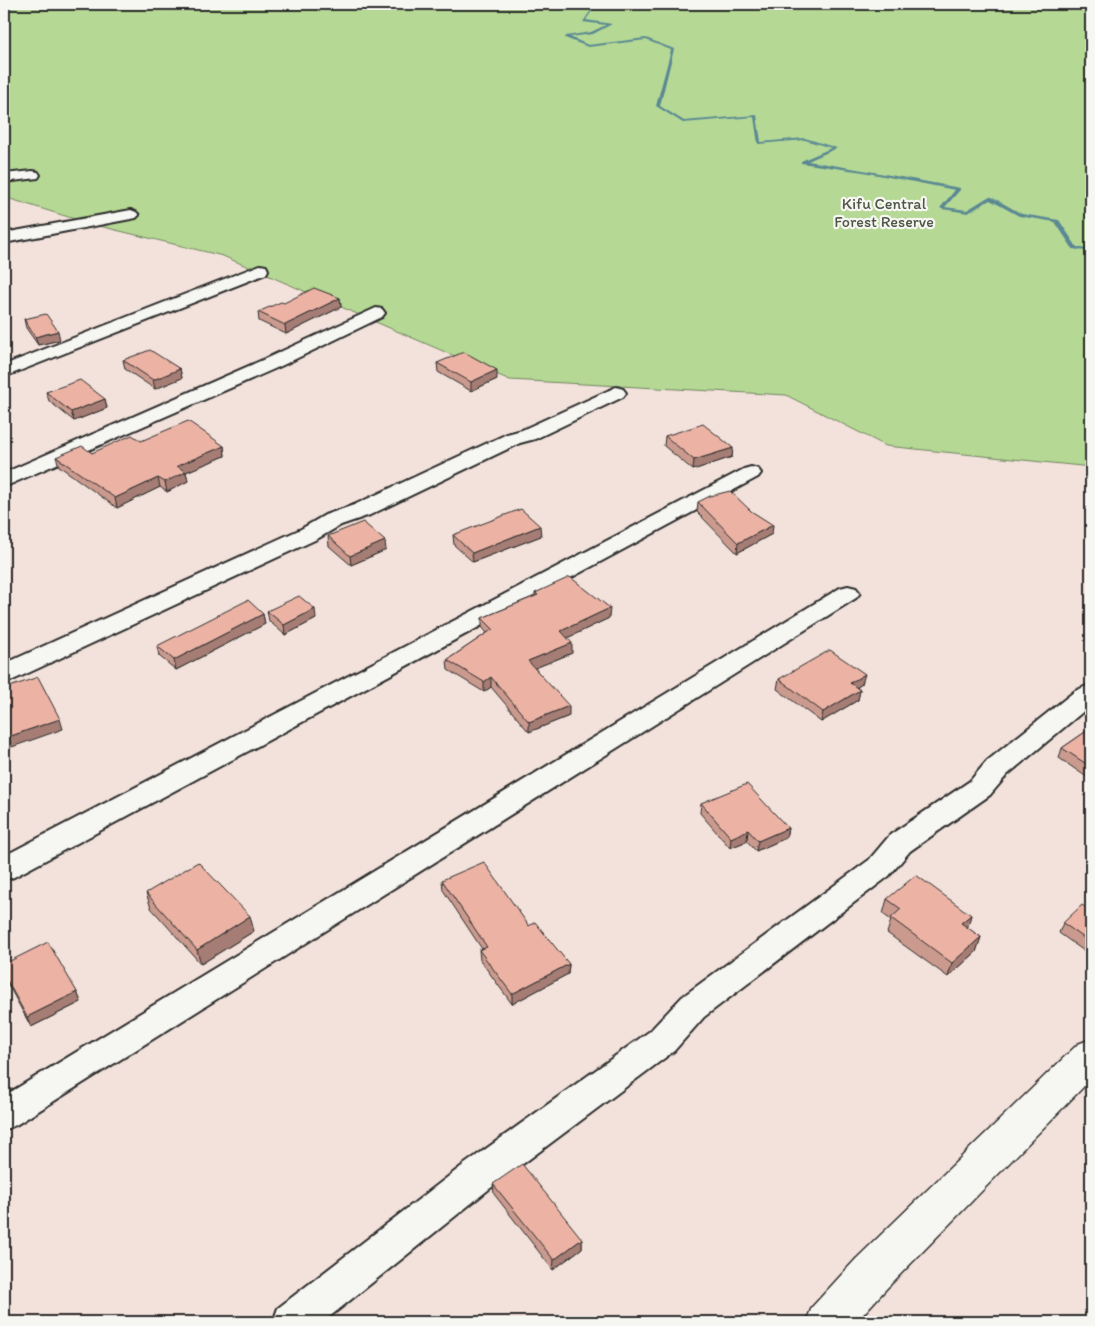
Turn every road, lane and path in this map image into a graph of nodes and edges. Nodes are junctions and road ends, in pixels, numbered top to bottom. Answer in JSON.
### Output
{"nodes":[{"id":1,"x":33,"y":175,"type":"dead end"},
{"id":2,"x":4,"y":178,"type":"edge"},
{"id":3,"x":131,"y":215,"type":"dead end"},
{"id":4,"x":4,"y":238,"type":"edge"},
{"id":5,"x":260,"y":270,"type":"dead end"},
{"id":6,"x":376,"y":313,"type":"dead end"},
{"id":7,"x":4,"y":371,"type":"edge"},
{"id":8,"x":616,"y":393,"type":"dead end"},
{"id":9,"x":751,"y":473,"type":"dead end"},
{"id":10,"x":4,"y":480,"type":"edge"},
{"id":11,"x":848,"y":593,"type":"dead end"},
{"id":12,"x":4,"y":674,"type":"edge"},
{"id":13,"x":1091,"y":693,"type":"edge"},
{"id":14,"x":4,"y":869,"type":"edge"},
{"id":15,"x":1091,"y":1055,"type":"edge"},
{"id":16,"x":4,"y":1114,"type":"edge"},
{"id":17,"x":292,"y":1322,"type":"edge"},
{"id":18,"x":827,"y":1322,"type":"edge"}],
"edges":[{"from":1,"to":2,"type":"street"},
{"from":3,"to":4,"type":"street"},
{"from":5,"to":7,"type":"street"},
{"from":6,"to":10,"type":"street"},
{"from":8,"to":12,"type":"street"},
{"from":9,"to":14,"type":"street"},
{"from":11,"to":16,"type":"street"},
{"from":13,"to":17,"type":"street"},
{"from":15,"to":18,"type":"street"}]}
